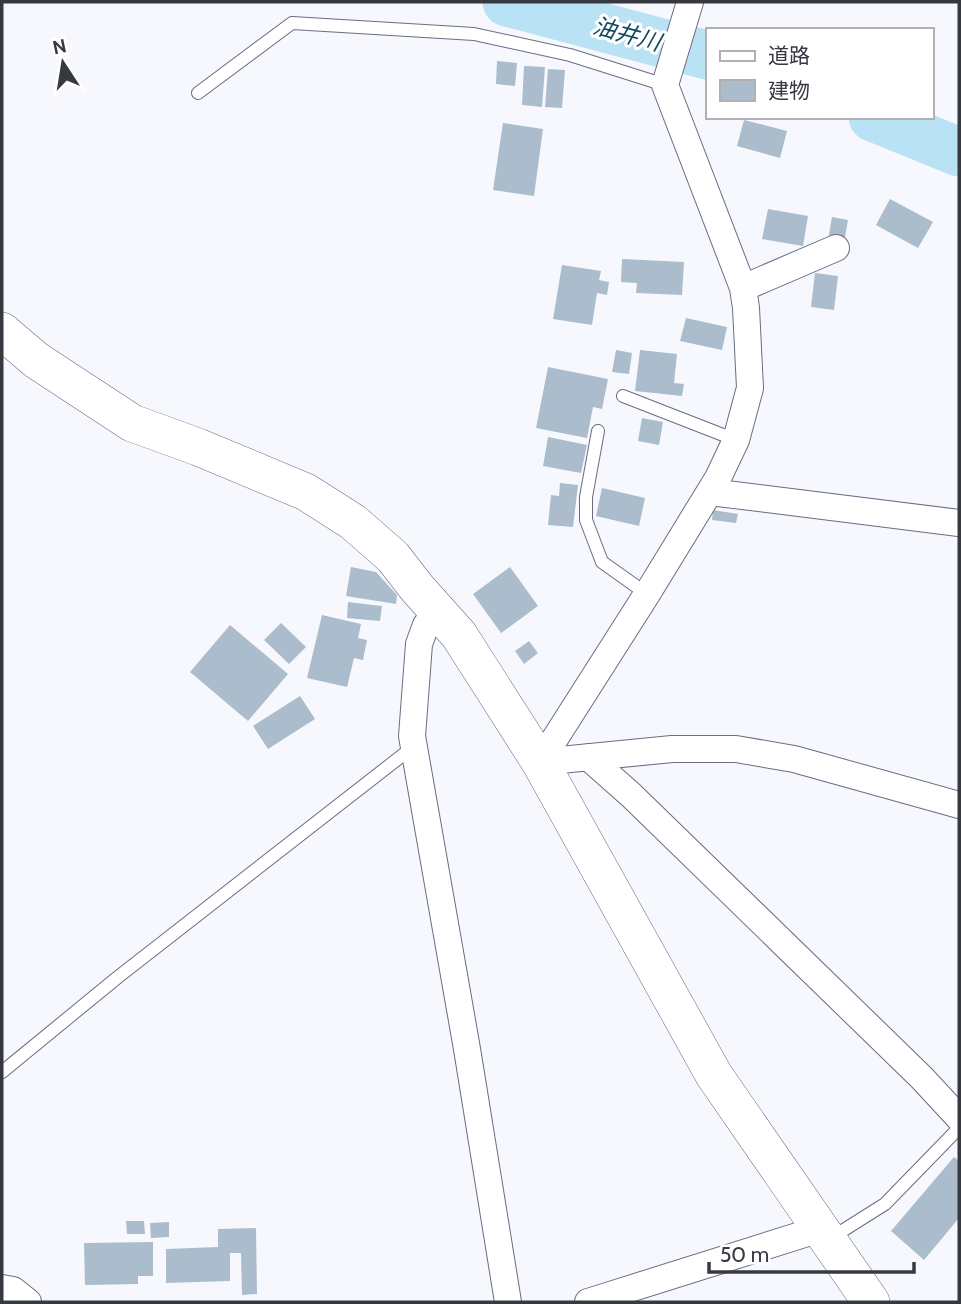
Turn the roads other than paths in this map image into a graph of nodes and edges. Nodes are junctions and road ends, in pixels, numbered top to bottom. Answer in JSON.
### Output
{"nodes":[{"id":1,"x":689,"y":4,"type":"edge"},
{"id":2,"x":665,"y":85,"type":"junction"},
{"id":3,"x":198,"y":93,"type":"dead end"},
{"id":4,"x":836,"y":248,"type":"dead end"},
{"id":5,"x":743,"y":288,"type":"junction"},
{"id":6,"x":2,"y":331,"type":"edge"},
{"id":7,"x":623,"y":397,"type":"dead end"},
{"id":8,"x":598,"y":431,"type":"dead end"},
{"id":9,"x":736,"y":440,"type":"junction"},
{"id":10,"x":709,"y":492,"type":"junction"},
{"id":11,"x":959,"y":523,"type":"edge"},
{"id":12,"x":647,"y":594,"type":"junction"},
{"id":13,"x":438,"y":610,"type":"junction"},
{"id":14,"x":413,"y":746,"type":"junction"},
{"id":15,"x":588,"y":757,"type":"junction"},
{"id":16,"x":540,"y":762,"type":"junction"},
{"id":17,"x":959,"y":805,"type":"edge"},
{"id":18,"x":2,"y":1072,"type":"edge"},
{"id":19,"x":956,"y":1116,"type":"edge"},
{"id":20,"x":823,"y":1234,"type":"junction"},
{"id":21,"x":2,"y":1288,"type":"edge"},
{"id":22,"x":28,"y":1302,"type":"edge"},
{"id":23,"x":508,"y":1302,"type":"edge"},
{"id":24,"x":588,"y":1302,"type":"edge"},
{"id":25,"x":871,"y":1302,"type":"edge"}],
"edges":[{"from":1,"to":2,"type":"street"},
{"from":2,"to":3,"type":"lane"},
{"from":2,"to":5,"type":"street"},
{"from":4,"to":5,"type":"street"},
{"from":5,"to":9,"type":"street"},
{"from":6,"to":13,"type":"street"},
{"from":7,"to":9,"type":"lane"},
{"from":8,"to":12,"type":"lane"},
{"from":9,"to":10,"type":"street"},
{"from":10,"to":11,"type":"street"},
{"from":10,"to":12,"type":"street"},
{"from":12,"to":16,"type":"street"},
{"from":13,"to":14,"type":"street"},
{"from":13,"to":16,"type":"street"},
{"from":14,"to":18,"type":"lane"},
{"from":14,"to":23,"type":"street"},
{"from":15,"to":16,"type":"street"},
{"from":15,"to":17,"type":"street"},
{"from":15,"to":19,"type":"street"},
{"from":16,"to":20,"type":"street"},
{"from":19,"to":20,"type":"lane"},
{"from":20,"to":24,"type":"street"},
{"from":20,"to":25,"type":"street"},
{"from":21,"to":22,"type":"street"}]}
